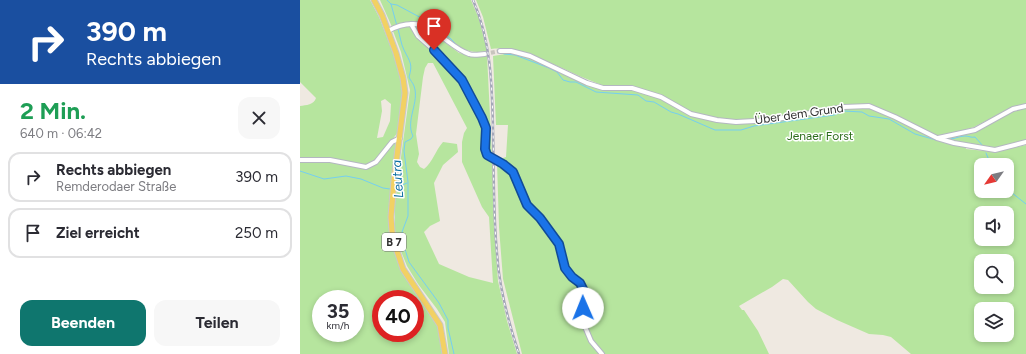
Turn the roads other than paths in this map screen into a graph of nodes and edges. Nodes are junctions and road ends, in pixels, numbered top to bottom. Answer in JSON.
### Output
{"nodes":[{"id":1,"x":374,"y":0,"type":"edge"},
{"id":2,"x":411,"y":24,"type":"junction"},
{"id":3,"x":388,"y":30,"type":"junction"},
{"id":4,"x":500,"y":51,"type":"tunnel mouth"},
{"id":5,"x":485,"y":54,"type":"tunnel mouth"},
{"id":6,"x":1026,"y":106,"type":"edge"},
{"id":7,"x":400,"y":138,"type":"junction"},
{"id":8,"x":937,"y":138,"type":"junction"},
{"id":9,"x":1026,"y":142,"type":"edge"},
{"id":10,"x":300,"y":160,"type":"edge"},
{"id":11,"x":445,"y":354,"type":"edge"},
{"id":12,"x":602,"y":354,"type":"edge"}],
"edges":[{"from":1,"to":3,"type":"main road","number":"B 7"},
{"from":2,"to":3,"type":"street"},
{"from":2,"to":5,"type":"street"},
{"from":2,"to":12,"type":"street","bridge":true},
{"from":3,"to":7,"type":"main road","number":"B 7"},
{"from":4,"to":8,"type":"street","name":"Über dem Grund"},
{"from":6,"to":8,"type":"street"},
{"from":7,"to":10,"type":"street"},
{"from":7,"to":11,"type":"main road","number":"B 7"},
{"from":8,"to":9,"type":"street","name":"Über dem Grund"}]}
